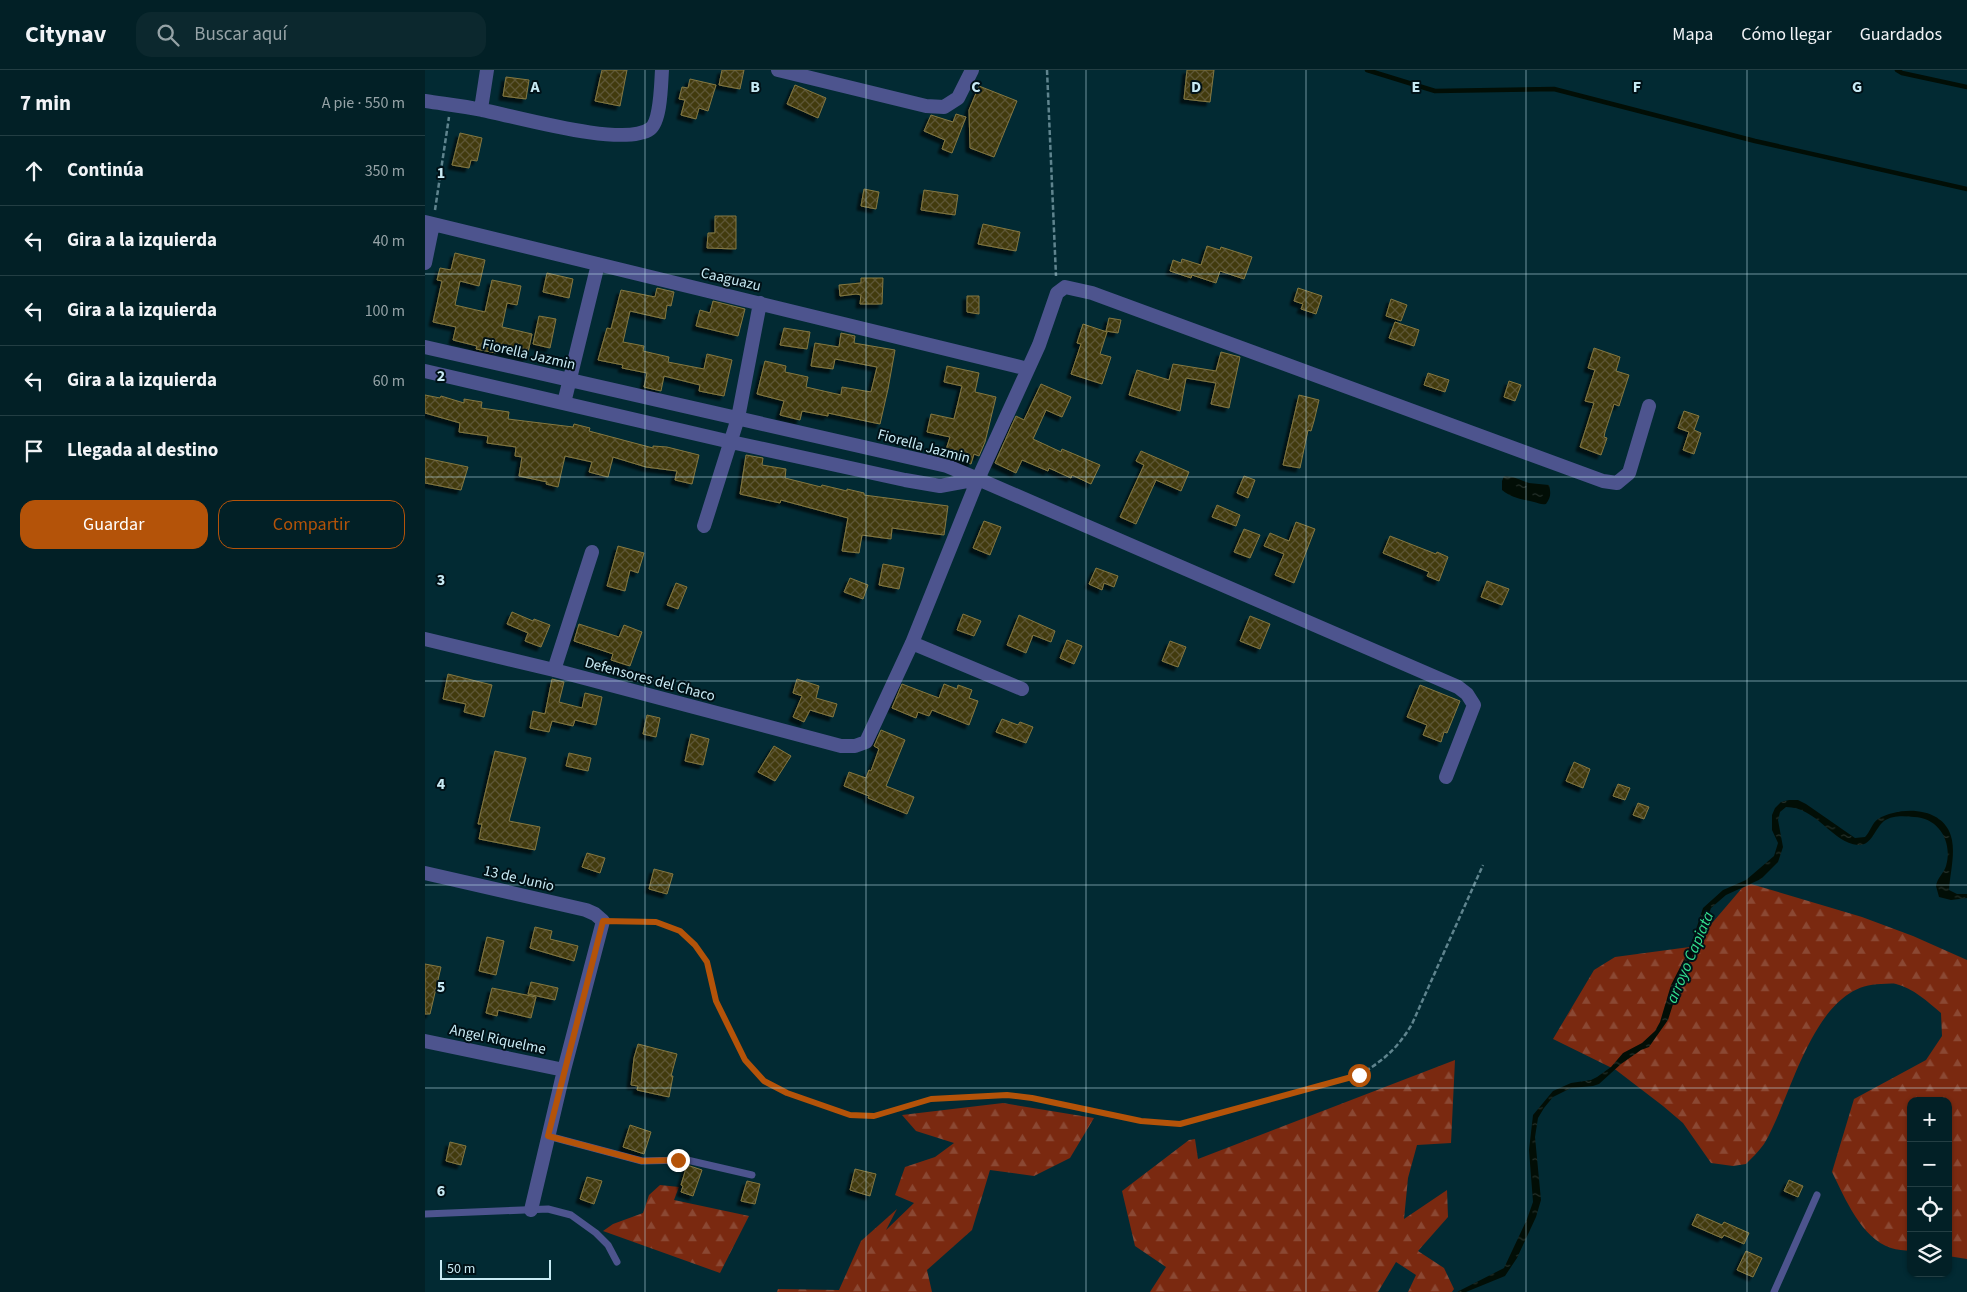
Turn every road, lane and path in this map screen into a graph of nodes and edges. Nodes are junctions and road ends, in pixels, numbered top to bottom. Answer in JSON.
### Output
{"nodes":[{"id":1,"x":487,"y":70,"type":"edge"},
{"id":2,"x":662,"y":70,"type":"edge"},
{"id":3,"x":778,"y":70,"type":"edge"},
{"id":4,"x":972,"y":70,"type":"edge"},
{"id":5,"x":1047,"y":70,"type":"edge"},
{"id":6,"x":425,"y":101,"type":"edge"},
{"id":7,"x":451,"y":105,"type":"junction"},
{"id":8,"x":481,"y":109,"type":"junction"},
{"id":9,"x":429,"y":223,"type":"edge"},
{"id":10,"x":425,"y":263,"type":"edge"},
{"id":11,"x":598,"y":264,"type":"junction"},
{"id":12,"x":1057,"y":293,"type":"junction"},
{"id":13,"x":760,"y":303,"type":"junction"},
{"id":14,"x":425,"y":347,"type":"edge"},
{"id":15,"x":1029,"y":368,"type":"junction"},
{"id":16,"x":425,"y":371,"type":"edge"},
{"id":17,"x":569,"y":380,"type":"junction"},
{"id":18,"x":564,"y":403,"type":"junction"},
{"id":19,"x":1649,"y":406,"type":"dead end"},
{"id":20,"x":739,"y":418,"type":"junction"},
{"id":21,"x":731,"y":442,"type":"junction"},
{"id":22,"x":978,"y":479,"type":"junction"},
{"id":23,"x":704,"y":526,"type":"dead end"},
{"id":24,"x":592,"y":552,"type":"dead end"},
{"id":25,"x":425,"y":639,"type":"edge"},
{"id":26,"x":911,"y":643,"type":"junction"},
{"id":27,"x":554,"y":670,"type":"junction"},
{"id":28,"x":1022,"y":689,"type":"dead end"},
{"id":29,"x":1446,"y":777,"type":"dead end"},
{"id":30,"x":1483,"y":865,"type":"dead end"},
{"id":31,"x":425,"y":873,"type":"edge"},
{"id":32,"x":603,"y":921,"type":"junction"},
{"id":33,"x":425,"y":1041,"type":"edge"},
{"id":34,"x":564,"y":1070,"type":"junction"},
{"id":35,"x":548,"y":1136,"type":"junction"},
{"id":36,"x":752,"y":1175,"type":"dead end"},
{"id":37,"x":1817,"y":1195,"type":"dead end"},
{"id":38,"x":531,"y":1210,"type":"junction"},
{"id":39,"x":425,"y":1214,"type":"edge"},
{"id":40,"x":617,"y":1262,"type":"dead end"},
{"id":41,"x":1774,"y":1292,"type":"edge"}],
"edges":[{"from":1,"to":8,"type":"street"},
{"from":2,"to":8,"type":"street"},
{"from":3,"to":4,"type":"street"},
{"from":5,"to":12,"type":"path"},
{"from":6,"to":7,"type":"street"},
{"from":7,"to":8,"type":"street"},
{"from":7,"to":9,"type":"path"},
{"from":9,"to":10,"type":"street"},
{"from":9,"to":11,"type":"street","name":"Caaguazu"},
{"from":11,"to":13,"type":"street","name":"Caaguazu"},
{"from":11,"to":17,"type":"street"},
{"from":12,"to":15,"type":"street"},
{"from":12,"to":19,"type":"street"},
{"from":13,"to":15,"type":"street","name":"Caaguazu"},
{"from":13,"to":20,"type":"street"},
{"from":14,"to":17,"type":"street","name":"Fiorella Jazmin"},
{"from":15,"to":22,"type":"street"},
{"from":16,"to":18,"type":"street","name":"Fiorella Jazmin"},
{"from":17,"to":18,"type":"street"},
{"from":17,"to":20,"type":"street","name":"Fiorella Jazmin"},
{"from":18,"to":21,"type":"street","name":"Fiorella Jazmin"},
{"from":20,"to":21,"type":"street"},
{"from":20,"to":22,"type":"street","name":"Fiorella Jazmin"},
{"from":21,"to":22,"type":"street","name":"Fiorella Jazmin"},
{"from":21,"to":23,"type":"street"},
{"from":22,"to":26,"type":"street"},
{"from":22,"to":29,"type":"street"},
{"from":24,"to":27,"type":"street"},
{"from":25,"to":27,"type":"street","name":"Defensores del Chaco"},
{"from":26,"to":27,"type":"street","name":"Defensores del Chaco"},
{"from":26,"to":28,"type":"street"},
{"from":30,"to":32,"type":"path"},
{"from":31,"to":32,"type":"street","name":"13 de Junio"},
{"from":32,"to":34,"type":"street"},
{"from":33,"to":34,"type":"street","name":"Angel Riquelme"},
{"from":34,"to":35,"type":"street"},
{"from":35,"to":36,"type":"lane"},
{"from":35,"to":38,"type":"street"},
{"from":37,"to":41,"type":"lane"},
{"from":38,"to":39,"type":"lane"},
{"from":38,"to":40,"type":"lane"}]}
